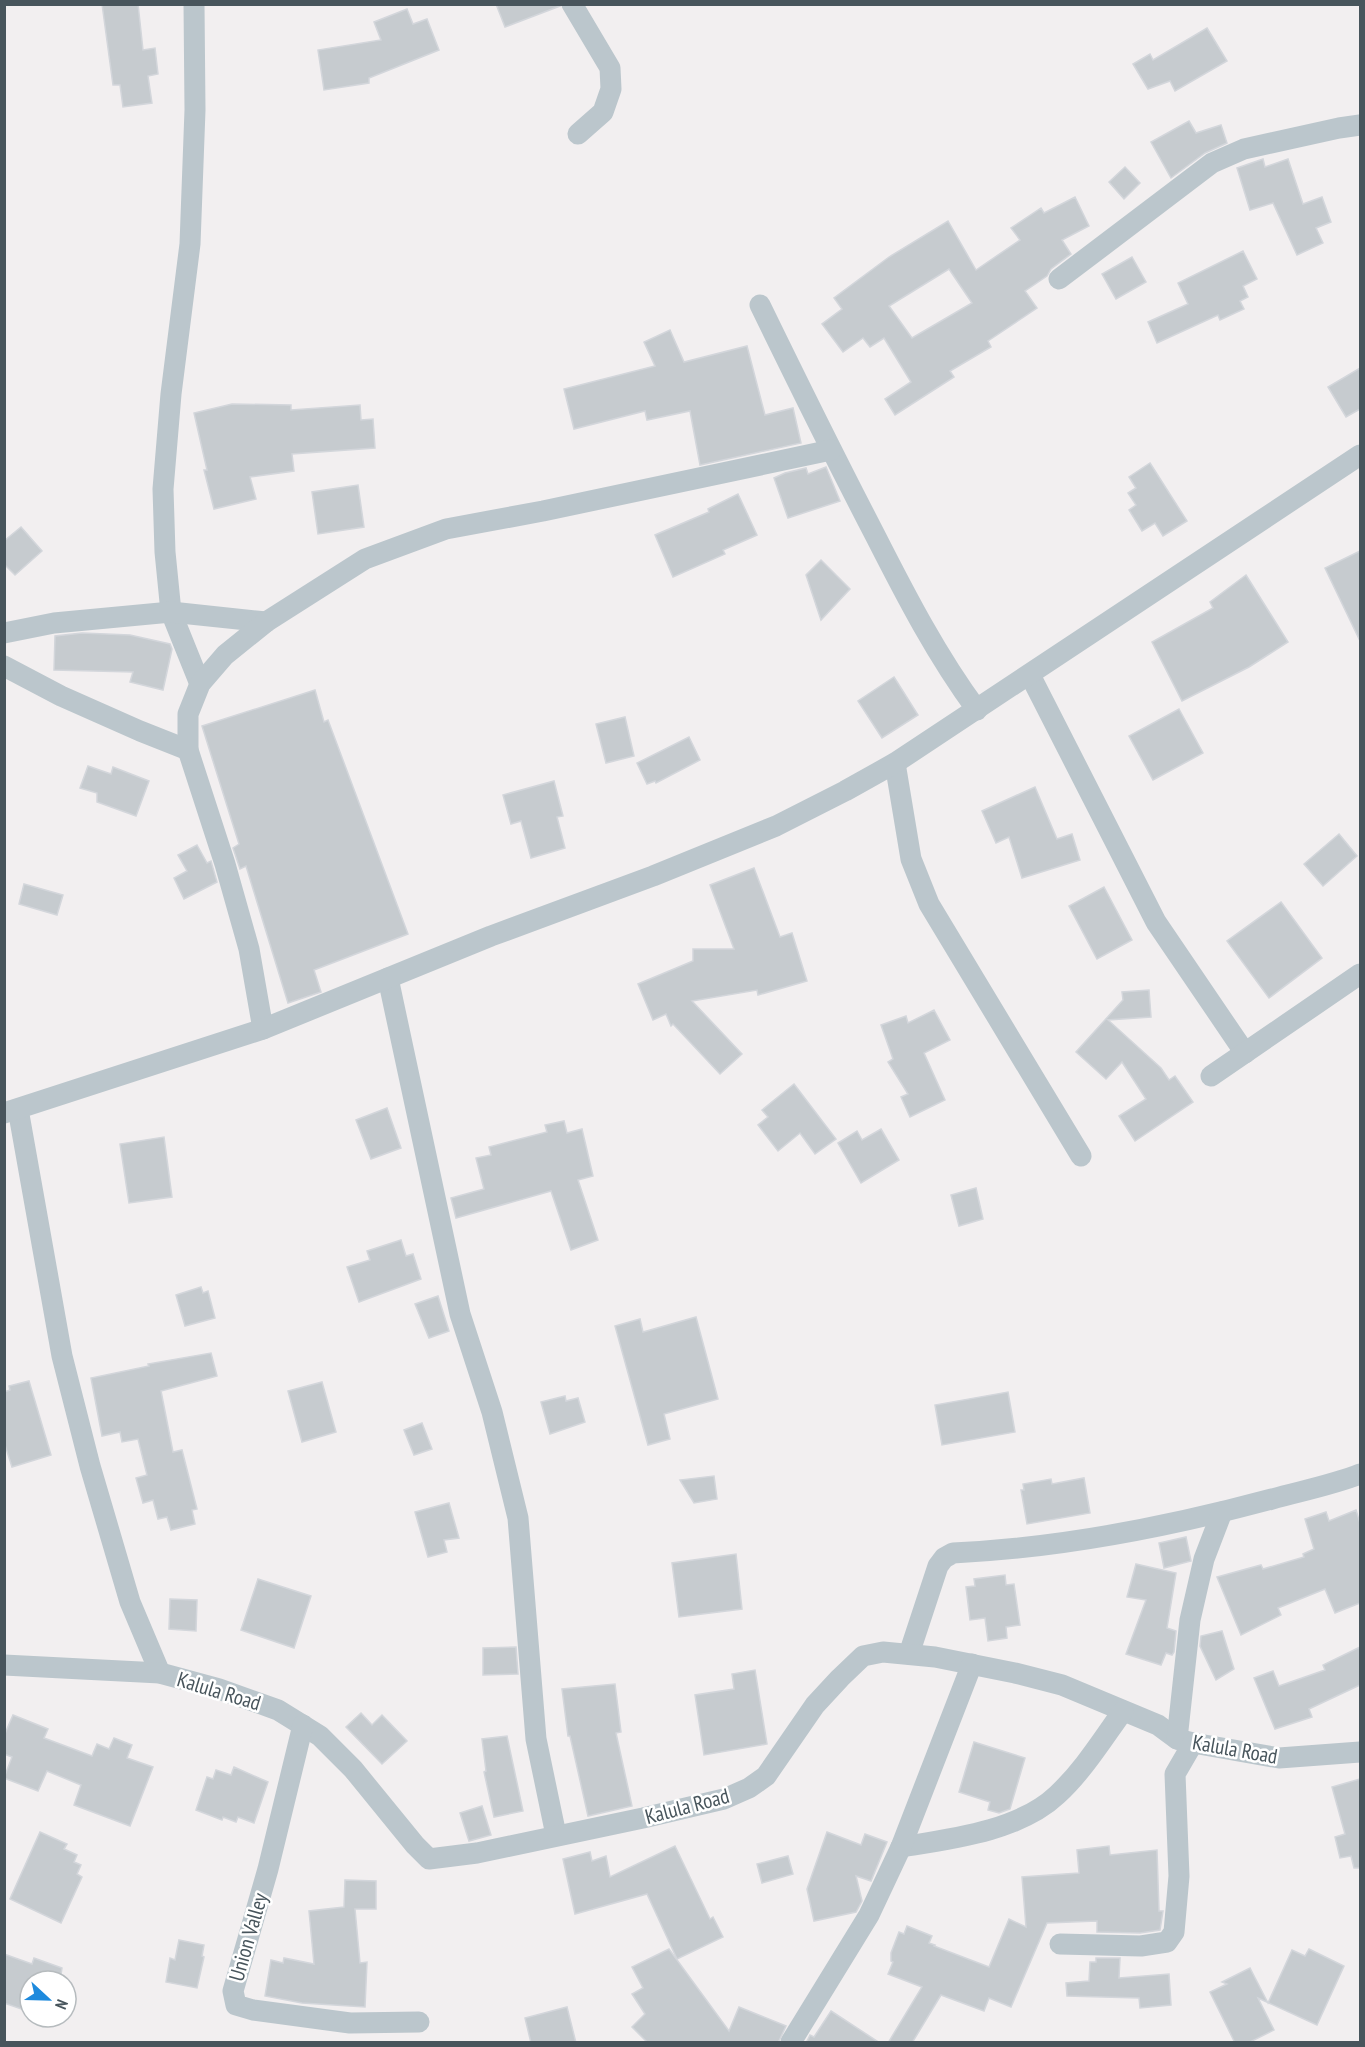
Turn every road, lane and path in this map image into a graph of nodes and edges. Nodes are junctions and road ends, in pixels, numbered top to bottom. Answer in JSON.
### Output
{"nodes":[{"id":1,"x":194,"y":4,"type":"edge"},
{"id":2,"x":572,"y":4,"type":"edge"},
{"id":3,"x":1360,"y":125,"type":"edge"},
{"id":4,"x":578,"y":134,"type":"dead end"},
{"id":5,"x":1059,"y":279,"type":"dead end"},
{"id":6,"x":760,"y":305,"type":"dead end"},
{"id":7,"x":831,"y":450,"type":"junction"},
{"id":8,"x":1360,"y":455,"type":"edge"},
{"id":9,"x":171,"y":612,"type":"junction"},
{"id":10,"x":266,"y":622,"type":"junction"},
{"id":11,"x":4,"y":633,"type":"edge"},
{"id":12,"x":4,"y":666,"type":"edge"},
{"id":13,"x":1030,"y":675,"type":"junction"},
{"id":14,"x":200,"y":684,"type":"junction"},
{"id":15,"x":976,"y":710,"type":"junction"},
{"id":16,"x":188,"y":750,"type":"junction"},
{"id":17,"x":895,"y":763,"type":"junction"},
{"id":18,"x":1360,"y":974,"type":"edge"},
{"id":19,"x":388,"y":978,"type":"junction"},
{"id":20,"x":263,"y":1029,"type":"junction"},
{"id":21,"x":1245,"y":1053,"type":"junction"},
{"id":22,"x":1212,"y":1076,"type":"dead end"},
{"id":23,"x":11,"y":1111,"type":"edge"},
{"id":24,"x":1081,"y":1156,"type":"dead end"},
{"id":25,"x":1360,"y":1474,"type":"edge"},
{"id":26,"x":1222,"y":1512,"type":"junction"},
{"id":27,"x":909,"y":1654,"type":"junction"},
{"id":28,"x":972,"y":1664,"type":"junction"},
{"id":29,"x":4,"y":1665,"type":"edge"},
{"id":30,"x":160,"y":1672,"type":"junction"},
{"id":31,"x":1123,"y":1711,"type":"junction"},
{"id":32,"x":303,"y":1725,"type":"junction"},
{"id":33,"x":1185,"y":1741,"type":"junction"},
{"id":34,"x":1360,"y":1752,"type":"edge"},
{"id":35,"x":556,"y":1835,"type":"junction"},
{"id":36,"x":901,"y":1847,"type":"junction"},
{"id":37,"x":1060,"y":1944,"type":"dead end"},
{"id":38,"x":419,"y":2022,"type":"dead end"},
{"id":39,"x":791,"y":2043,"type":"edge"}],
"edges":[{"from":1,"to":9,"type":"street"},
{"from":2,"to":4,"type":"street"},
{"from":3,"to":5,"type":"street"},
{"from":6,"to":7,"type":"street"},
{"from":7,"to":10,"type":"street"},
{"from":7,"to":15,"type":"street"},
{"from":8,"to":13,"type":"street"},
{"from":9,"to":10,"type":"street"},
{"from":9,"to":11,"type":"street"},
{"from":9,"to":14,"type":"street"},
{"from":10,"to":14,"type":"street"},
{"from":12,"to":16,"type":"street"},
{"from":13,"to":15,"type":"street"},
{"from":13,"to":21,"type":"street"},
{"from":14,"to":16,"type":"street"},
{"from":15,"to":17,"type":"street"},
{"from":16,"to":20,"type":"street"},
{"from":17,"to":19,"type":"street"},
{"from":17,"to":24,"type":"street"},
{"from":18,"to":21,"type":"street"},
{"from":19,"to":20,"type":"street"},
{"from":19,"to":35,"type":"street"},
{"from":20,"to":23,"type":"street"},
{"from":21,"to":22,"type":"street"},
{"from":23,"to":30,"type":"street"},
{"from":25,"to":26,"type":"street"},
{"from":26,"to":27,"type":"street"},
{"from":26,"to":33,"type":"street"},
{"from":27,"to":28,"type":"street","name":"Kalula Road"},
{"from":27,"to":35,"type":"street","name":"Kalula Road"},
{"from":28,"to":31,"type":"street","name":"Kalula Road"},
{"from":28,"to":36,"type":"street"},
{"from":29,"to":30,"type":"street","name":"Kalula Road"},
{"from":30,"to":32,"type":"street","name":"Kalula Road"},
{"from":31,"to":33,"type":"street","name":"Kalula Road"},
{"from":31,"to":36,"type":"street"},
{"from":32,"to":35,"type":"street","name":"Kalula Road"},
{"from":32,"to":38,"type":"street","name":"Union Valley"},
{"from":33,"to":34,"type":"street","name":"Kalula Road"},
{"from":33,"to":37,"type":"street"},
{"from":36,"to":39,"type":"street"}]}
